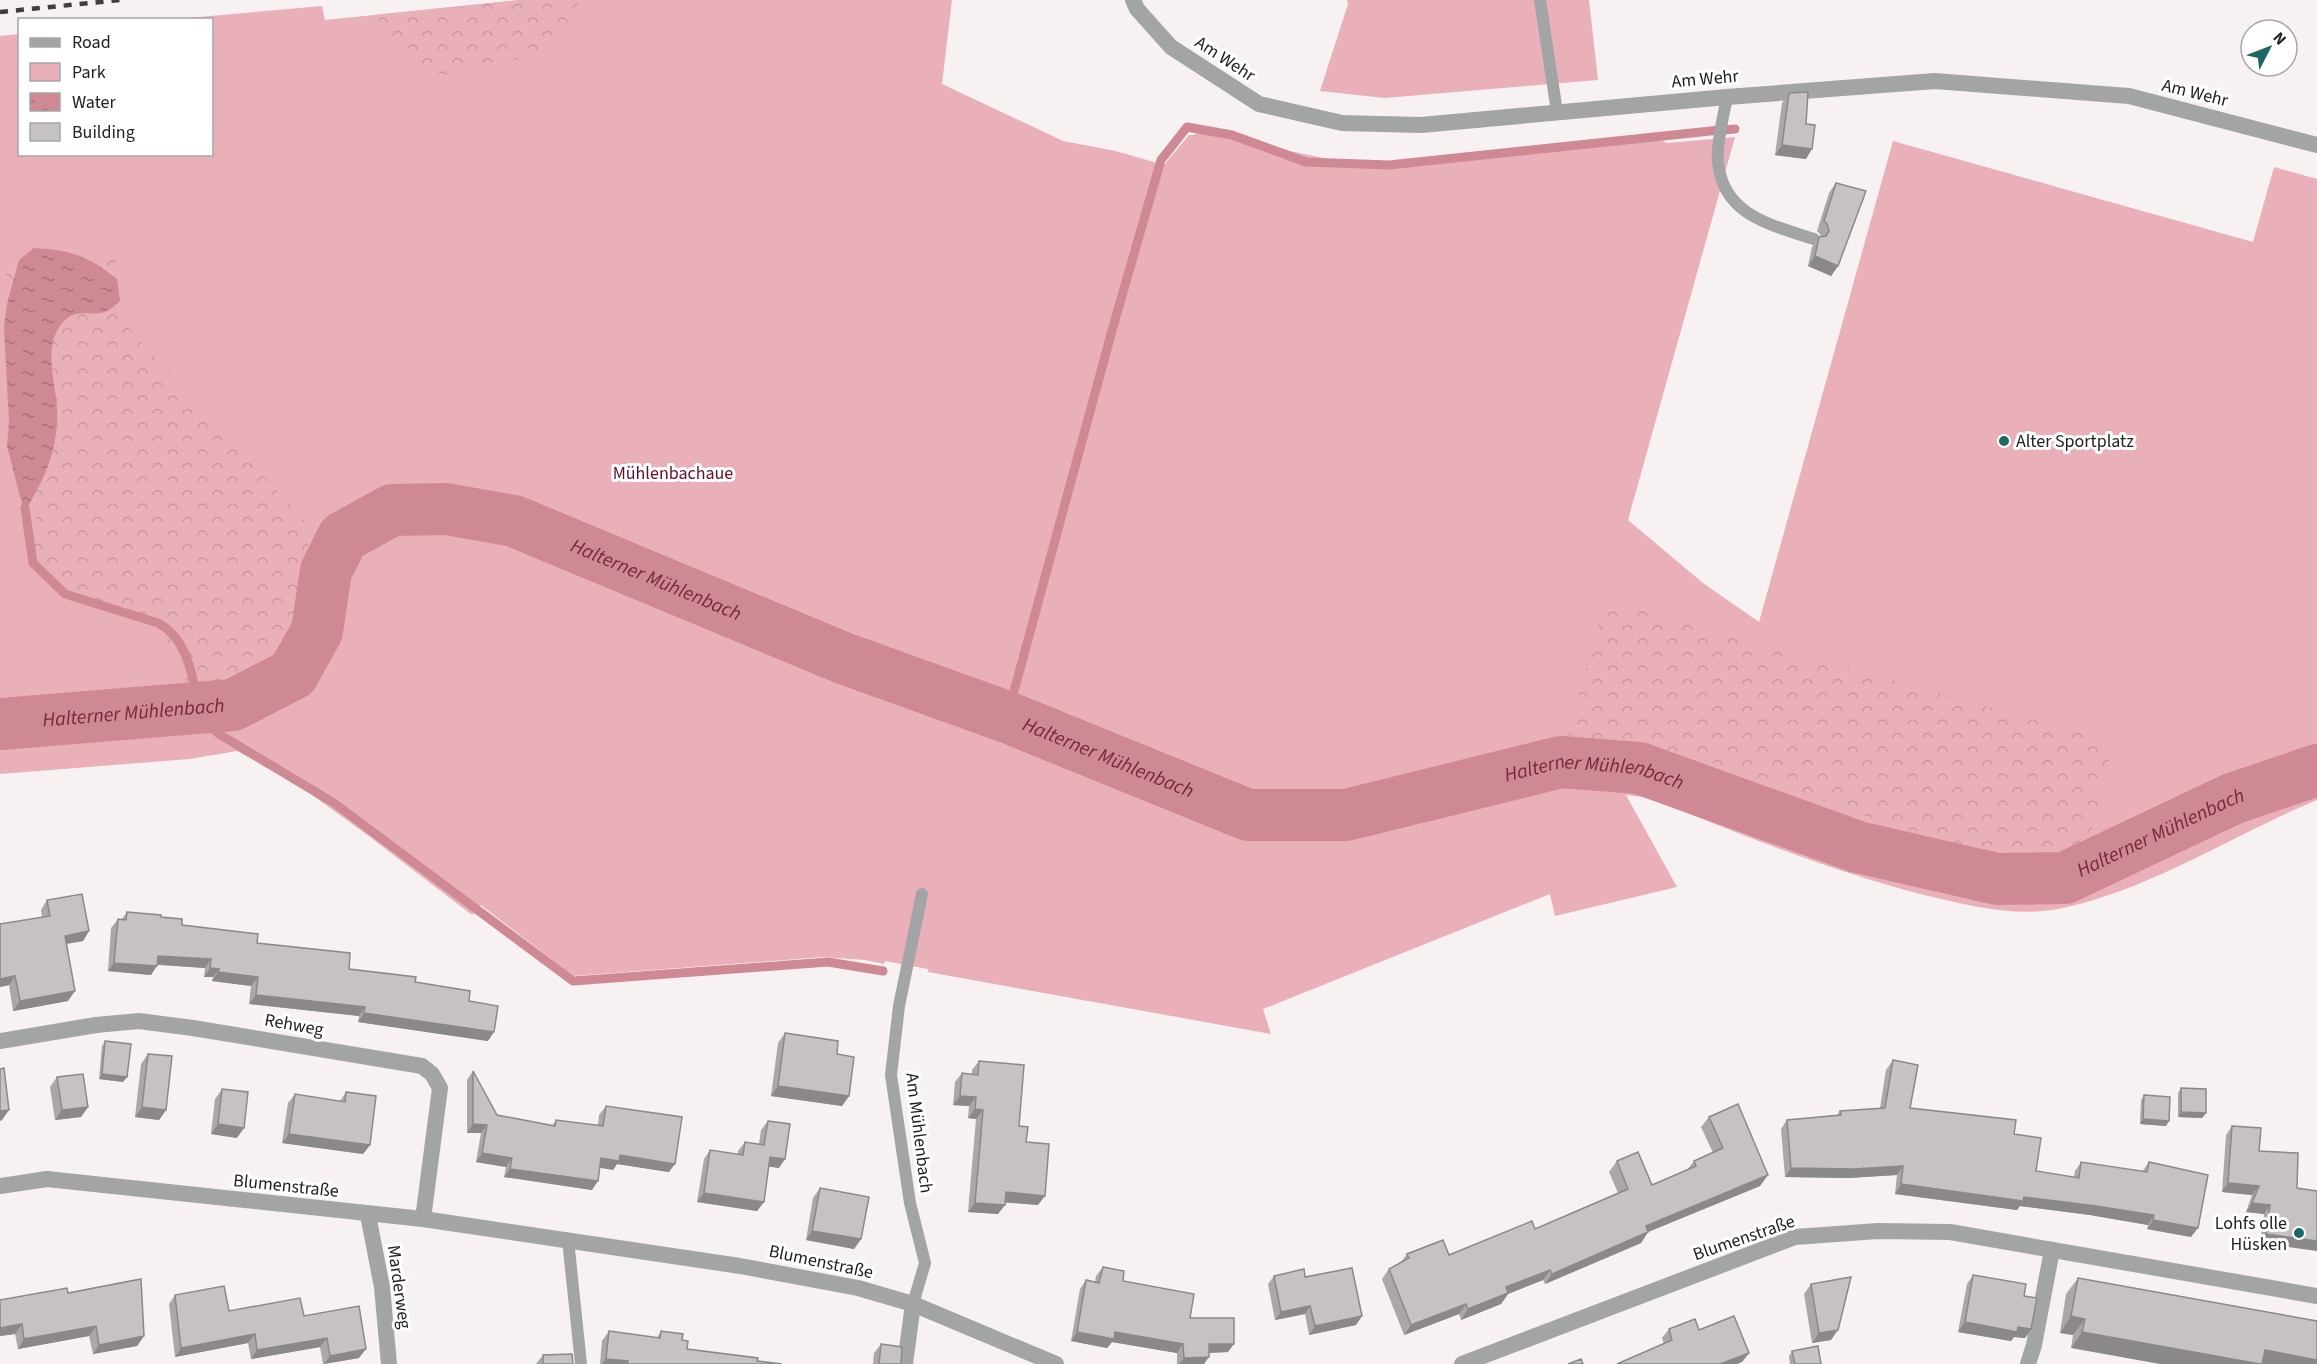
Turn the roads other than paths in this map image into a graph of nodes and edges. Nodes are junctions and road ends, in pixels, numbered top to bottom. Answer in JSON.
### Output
{"nodes":[{"id":1,"x":1132,"y":0,"type":"edge"},
{"id":2,"x":1540,"y":0,"type":"edge"},
{"id":3,"x":1727,"y":96,"type":"junction"},
{"id":4,"x":1557,"y":112,"type":"junction"},
{"id":5,"x":2317,"y":145,"type":"edge"},
{"id":6,"x":1814,"y":239,"type":"dead end"},
{"id":7,"x":922,"y":894,"type":"dead end"},
{"id":8,"x":0,"y":1041,"type":"edge"},
{"id":9,"x":0,"y":1186,"type":"edge"},
{"id":10,"x":368,"y":1215,"type":"junction"},
{"id":11,"x":423,"y":1220,"type":"junction"},
{"id":12,"x":568,"y":1240,"type":"junction"},
{"id":13,"x":2052,"y":1250,"type":"junction"},
{"id":14,"x":2317,"y":1296,"type":"edge"},
{"id":15,"x":913,"y":1304,"type":"junction"},
{"id":16,"x":389,"y":1364,"type":"edge"},
{"id":17,"x":581,"y":1364,"type":"edge"},
{"id":18,"x":905,"y":1364,"type":"edge"},
{"id":19,"x":1056,"y":1364,"type":"edge"},
{"id":20,"x":1462,"y":1364,"type":"edge"},
{"id":21,"x":2028,"y":1364,"type":"edge"}],
"edges":[{"from":1,"to":4,"type":"street","name":"Am Wehr"},
{"from":2,"to":4,"type":"lane"},
{"from":3,"to":4,"type":"street","name":"Am Wehr"},
{"from":3,"to":5,"type":"street","name":"Am Wehr"},
{"from":3,"to":6,"type":"lane"},
{"from":7,"to":15,"type":"lane","name":"Am Mühlenbach"},
{"from":8,"to":11,"type":"street","name":"Rehweg"},
{"from":9,"to":10,"type":"street","name":"Blumenstraße"},
{"from":10,"to":11,"type":"street","name":"Blumenstraße"},
{"from":10,"to":16,"type":"street","name":"Marderweg"},
{"from":11,"to":12,"type":"street","name":"Blumenstraße"},
{"from":12,"to":15,"type":"street","name":"Blumenstraße"},
{"from":12,"to":17,"type":"lane"},
{"from":13,"to":14,"type":"street","name":"Blumenstraße"},
{"from":13,"to":20,"type":"street","name":"Blumenstraße"},
{"from":13,"to":21,"type":"street"},
{"from":15,"to":18,"type":"street"},
{"from":15,"to":19,"type":"street","name":"Blumenstraße"}]}
